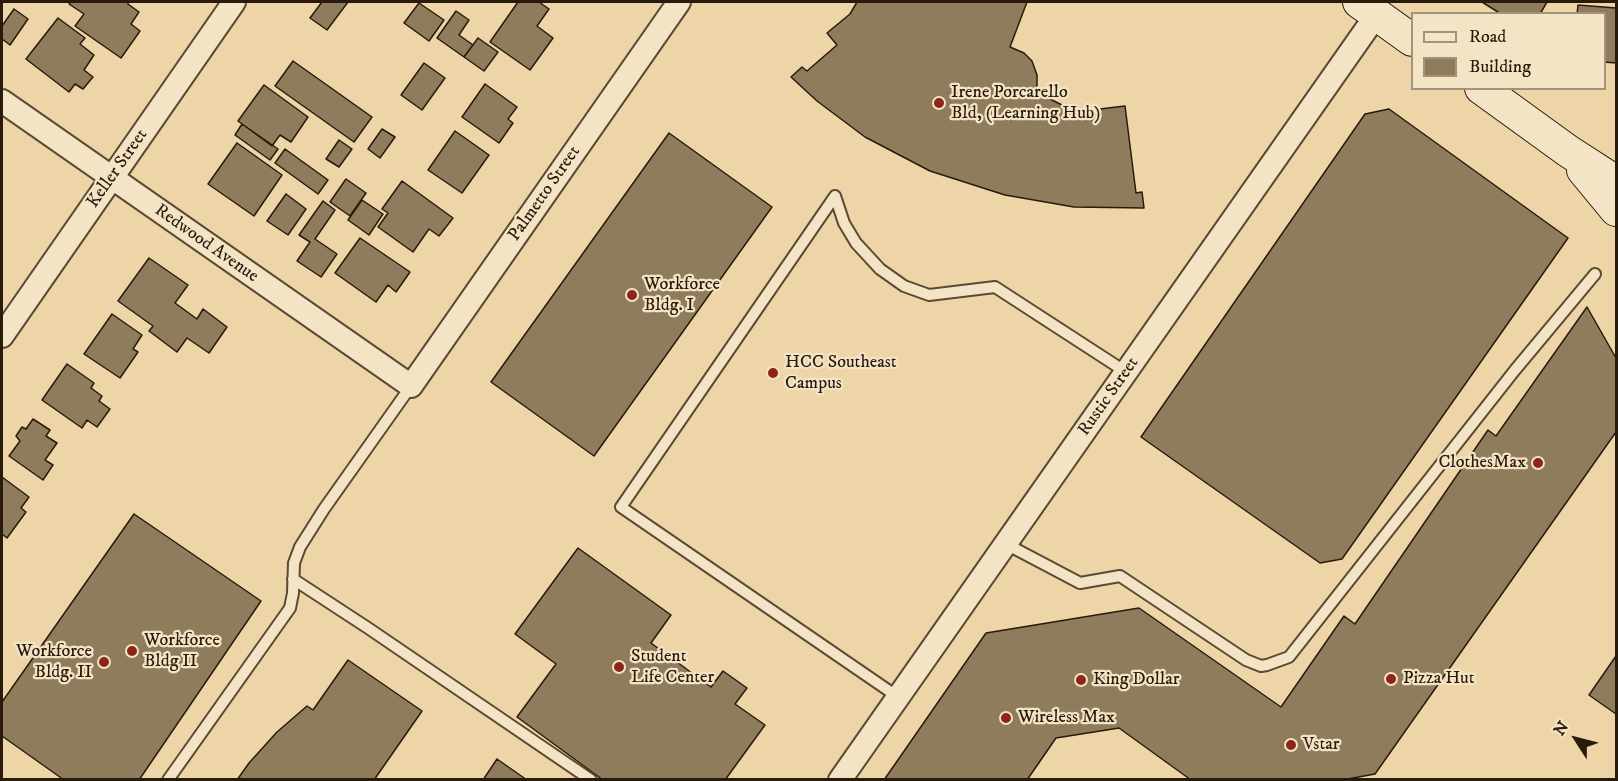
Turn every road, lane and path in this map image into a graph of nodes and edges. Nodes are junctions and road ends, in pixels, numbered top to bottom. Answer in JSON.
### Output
{"nodes":[{"id":1,"x":234,"y":2,"type":"edge"},
{"id":2,"x":679,"y":2,"type":"edge"},
{"id":3,"x":1368,"y":8,"type":"edge"},
{"id":4,"x":1411,"y":39,"type":"edge"},
{"id":5,"x":1484,"y":90,"type":"edge"},
{"id":6,"x":2,"y":100,"type":"edge"},
{"id":7,"x":1598,"y":165,"type":"edge"},
{"id":8,"x":111,"y":178,"type":"junction"},
{"id":9,"x":1617,"y":210,"type":"edge"},
{"id":10,"x":1595,"y":274,"type":"dead end"},
{"id":11,"x":2,"y":336,"type":"edge"},
{"id":12,"x":1126,"y":372,"type":"junction"},
{"id":13,"x":411,"y":386,"type":"junction"},
{"id":14,"x":1005,"y":544,"type":"junction"},
{"id":15,"x":293,"y":579,"type":"junction"},
{"id":16,"x":898,"y":697,"type":"junction"},
{"id":17,"x":168,"y":780,"type":"edge"},
{"id":18,"x":591,"y":780,"type":"edge"},
{"id":19,"x":840,"y":780,"type":"edge"}],
"edges":[{"from":1,"to":8,"type":"street","name":"Keller Street"},
{"from":2,"to":13,"type":"street","name":"Palmetto Street"},
{"from":3,"to":4,"type":"main road"},
{"from":3,"to":12,"type":"street","name":"Rustic Street"},
{"from":5,"to":7,"type":"main road"},
{"from":6,"to":8,"type":"street","name":"Redwood Avenue"},
{"from":7,"to":9,"type":"main road"},
{"from":8,"to":11,"type":"street","name":"Keller Street"},
{"from":8,"to":13,"type":"street","name":"Redwood Avenue"},
{"from":10,"to":14,"type":"lane"},
{"from":12,"to":14,"type":"street","name":"Rustic Street"},
{"from":12,"to":16,"type":"lane"},
{"from":13,"to":15,"type":"lane"},
{"from":14,"to":16,"type":"street","name":"Rustic Street"},
{"from":15,"to":17,"type":"lane"},
{"from":15,"to":18,"type":"lane"},
{"from":16,"to":19,"type":"street","name":"Rustic Street"}]}
